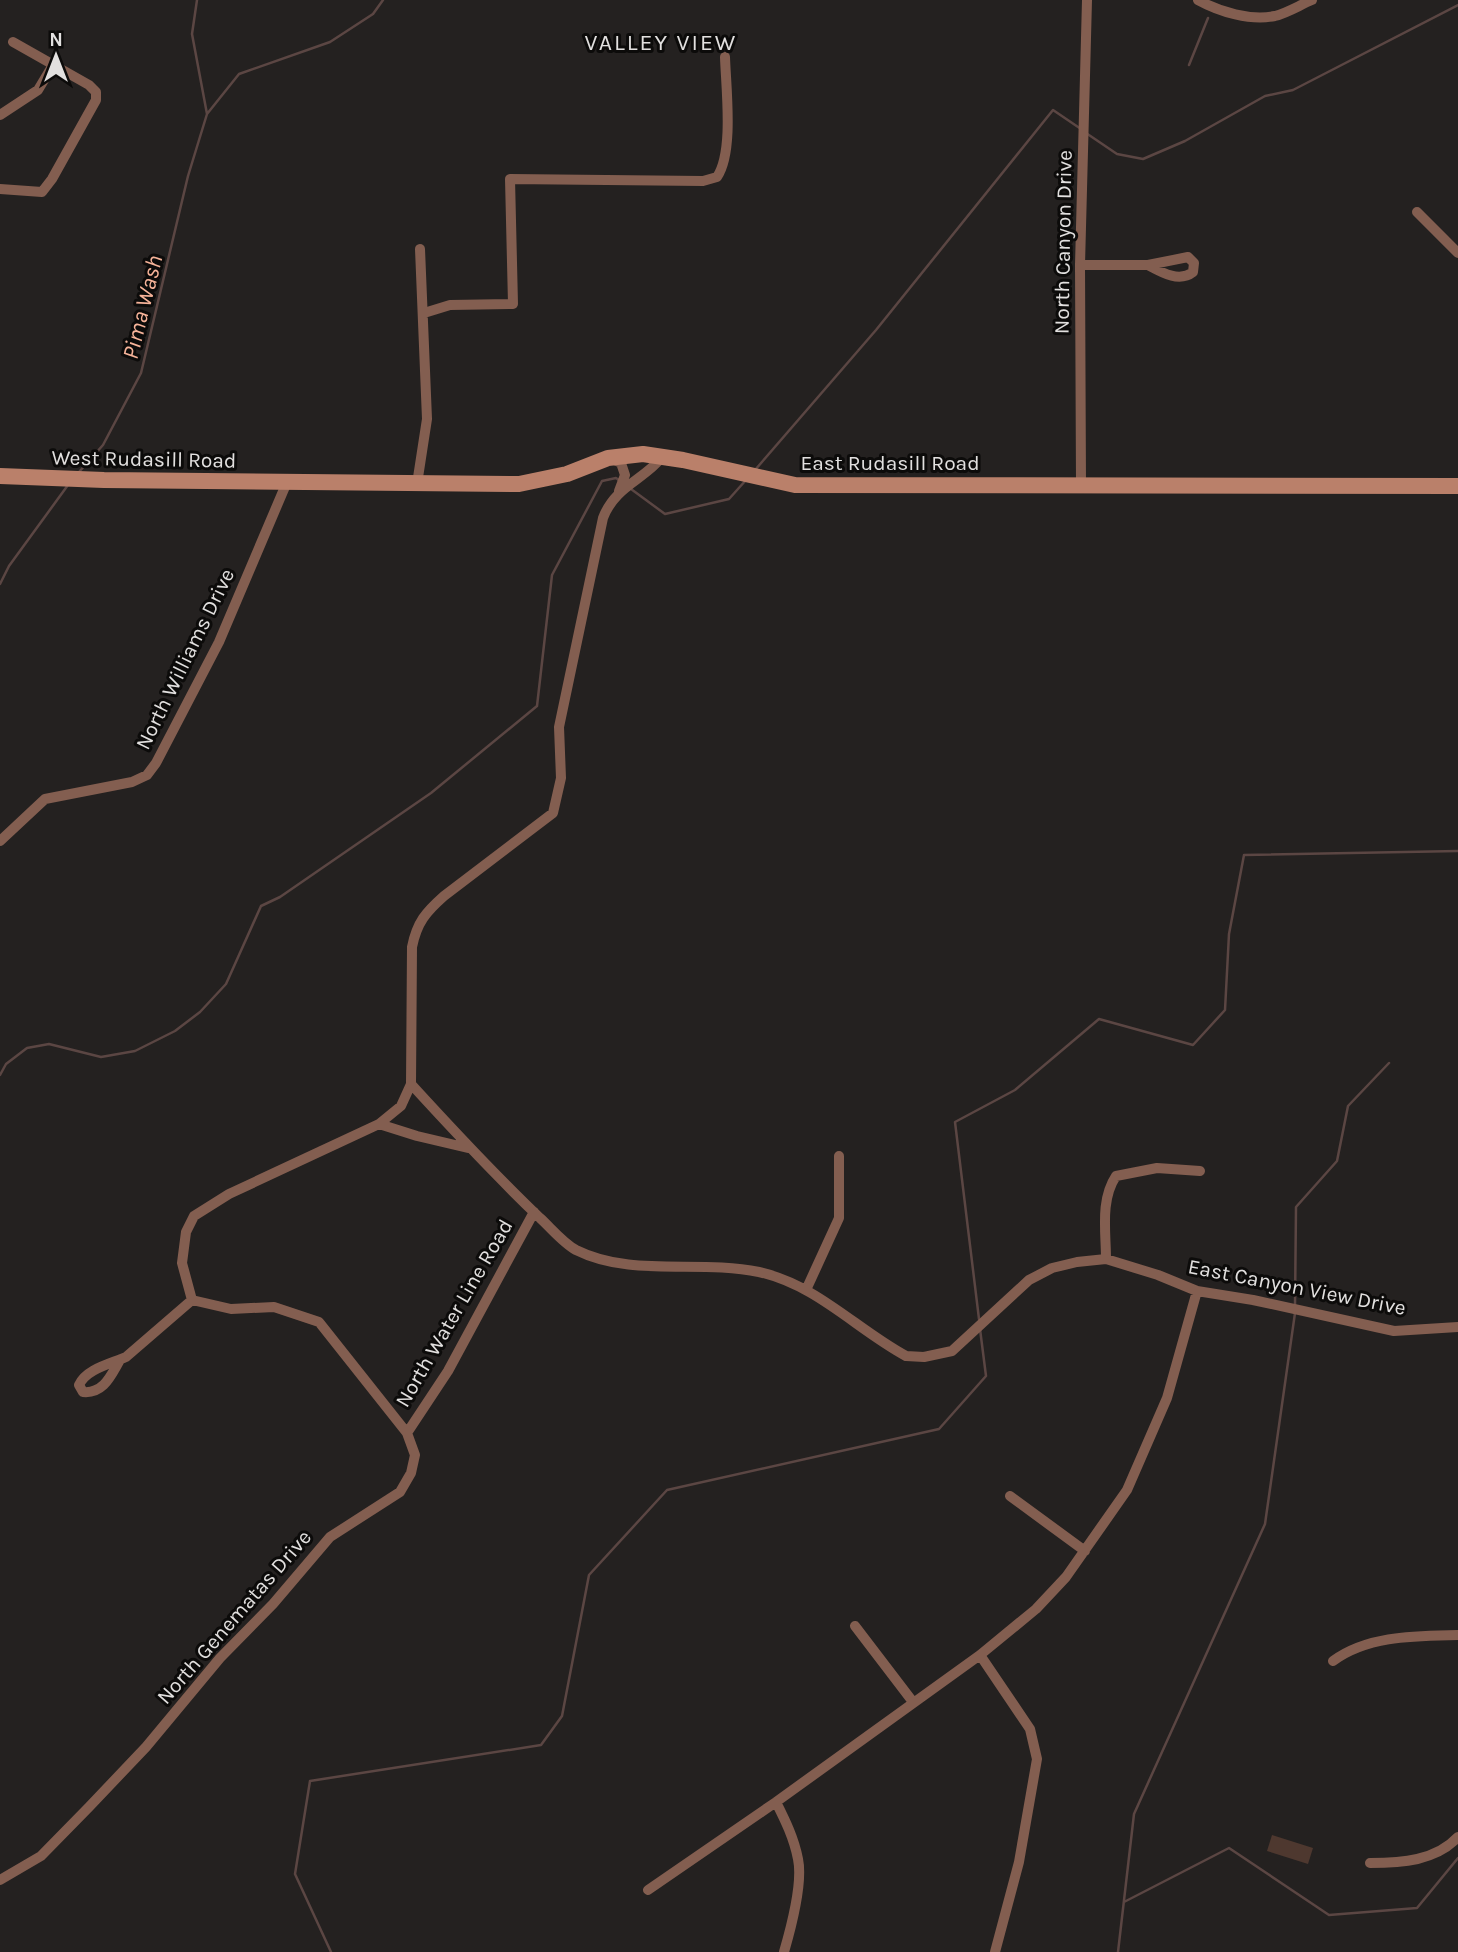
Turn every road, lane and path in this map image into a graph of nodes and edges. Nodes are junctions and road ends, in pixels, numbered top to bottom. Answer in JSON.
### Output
{"nodes":[{"id":1,"x":1087,"y":0,"type":"edge"},
{"id":2,"x":1198,"y":0,"type":"edge"},
{"id":3,"x":1311,"y":0,"type":"edge"},
{"id":4,"x":13,"y":43,"type":"dead end"},
{"id":5,"x":725,"y":58,"type":"dead end"},
{"id":6,"x":53,"y":65,"type":"junction"},
{"id":7,"x":0,"y":115,"type":"edge"},
{"id":8,"x":0,"y":189,"type":"edge"},
{"id":9,"x":1417,"y":212,"type":"dead end"},
{"id":10,"x":421,"y":249,"type":"dead end"},
{"id":11,"x":1458,"y":253,"type":"edge"},
{"id":12,"x":1080,"y":265,"type":"junction"},
{"id":13,"x":1147,"y":265,"type":"dead end"},
{"id":14,"x":424,"y":313,"type":"junction"},
{"id":15,"x":662,"y":457,"type":"junction"},
{"id":16,"x":609,"y":458,"type":"junction"},
{"id":17,"x":0,"y":476,"type":"edge"},
{"id":18,"x":288,"y":482,"type":"junction"},
{"id":19,"x":417,"y":484,"type":"junction"},
{"id":20,"x":1081,"y":485,"type":"junction"},
{"id":21,"x":1458,"y":486,"type":"edge"},
{"id":22,"x":615,"y":498,"type":"junction"},
{"id":23,"x":0,"y":841,"type":"edge"},
{"id":24,"x":411,"y":1084,"type":"junction"},
{"id":25,"x":379,"y":1124,"type":"junction"},
{"id":26,"x":468,"y":1148,"type":"junction"},
{"id":27,"x":839,"y":1156,"type":"dead end"},
{"id":28,"x":1200,"y":1171,"type":"dead end"},
{"id":29,"x":534,"y":1212,"type":"junction"},
{"id":30,"x":1106,"y":1259,"type":"junction"},
{"id":31,"x":806,"y":1290,"type":"junction"},
{"id":32,"x":1197,"y":1291,"type":"junction"},
{"id":33,"x":192,"y":1300,"type":"junction"},
{"id":34,"x":1458,"y":1327,"type":"edge"},
{"id":35,"x":120,"y":1360,"type":"dead end"},
{"id":36,"x":407,"y":1433,"type":"junction"},
{"id":37,"x":1010,"y":1496,"type":"dead end"},
{"id":38,"x":1086,"y":1551,"type":"junction"},
{"id":39,"x":855,"y":1626,"type":"dead end"},
{"id":40,"x":1458,"y":1635,"type":"edge"},
{"id":41,"x":980,"y":1655,"type":"junction"},
{"id":42,"x":1333,"y":1661,"type":"dead end"},
{"id":43,"x":913,"y":1702,"type":"junction"},
{"id":44,"x":776,"y":1802,"type":"junction"},
{"id":45,"x":1458,"y":1837,"type":"edge"},
{"id":46,"x":1370,"y":1863,"type":"dead end"},
{"id":47,"x":0,"y":1880,"type":"edge"},
{"id":48,"x":648,"y":1890,"type":"dead end"},
{"id":49,"x":784,"y":1952,"type":"edge"},
{"id":50,"x":995,"y":1952,"type":"edge"}],
"edges":[{"from":1,"to":12,"type":"street","name":"North Canyon Drive"},
{"from":2,"to":3,"type":"street"},
{"from":4,"to":6,"type":"street"},
{"from":5,"to":14,"type":"street"},
{"from":6,"to":7,"type":"street"},
{"from":6,"to":8,"type":"street"},
{"from":9,"to":11,"type":"street"},
{"from":10,"to":14,"type":"street"},
{"from":12,"to":13,"type":"street"},
{"from":12,"to":20,"type":"street","name":"North Canyon Drive"},
{"from":14,"to":19,"type":"street"},
{"from":15,"to":16,"type":"street","name":"East Rudasill Road"},
{"from":15,"to":20,"type":"street","name":"East Rudasill Road"},
{"from":15,"to":22,"type":"street"},
{"from":16,"to":19,"type":"street","name":"East Rudasill Road"},
{"from":16,"to":22,"type":"street"},
{"from":17,"to":18,"type":"street","name":"West Rudasill Road"},
{"from":18,"to":19,"type":"street","name":"East Rudasill Road"},
{"from":18,"to":23,"type":"street","name":"North Williams Drive"},
{"from":20,"to":21,"type":"street","name":"East Rudasill Road"},
{"from":22,"to":24,"type":"street"},
{"from":24,"to":25,"type":"street"},
{"from":24,"to":26,"type":"street","name":"East Canyon View Drive"},
{"from":25,"to":26,"type":"street"},
{"from":25,"to":33,"type":"street"},
{"from":26,"to":29,"type":"street","name":"East Canyon View Drive"},
{"from":27,"to":31,"type":"street"},
{"from":28,"to":30,"type":"street"},
{"from":29,"to":31,"type":"street","name":"East Canyon View Drive"},
{"from":29,"to":36,"type":"street","name":"North Water Line Road"},
{"from":30,"to":31,"type":"street","name":"East Canyon View Drive"},
{"from":30,"to":32,"type":"street","name":"East Canyon View Drive"},
{"from":32,"to":34,"type":"street","name":"East Canyon View Drive"},
{"from":32,"to":38,"type":"street"},
{"from":33,"to":35,"type":"street"},
{"from":33,"to":36,"type":"street","name":"North Genematas Drive"},
{"from":36,"to":47,"type":"street","name":"North Genematas Drive"},
{"from":37,"to":38,"type":"street"},
{"from":38,"to":41,"type":"street"},
{"from":39,"to":43,"type":"street"},
{"from":40,"to":42,"type":"street"},
{"from":41,"to":43,"type":"street"},
{"from":41,"to":50,"type":"street"},
{"from":43,"to":44,"type":"street"},
{"from":44,"to":48,"type":"street"},
{"from":44,"to":49,"type":"street"},
{"from":45,"to":46,"type":"street"}]}
